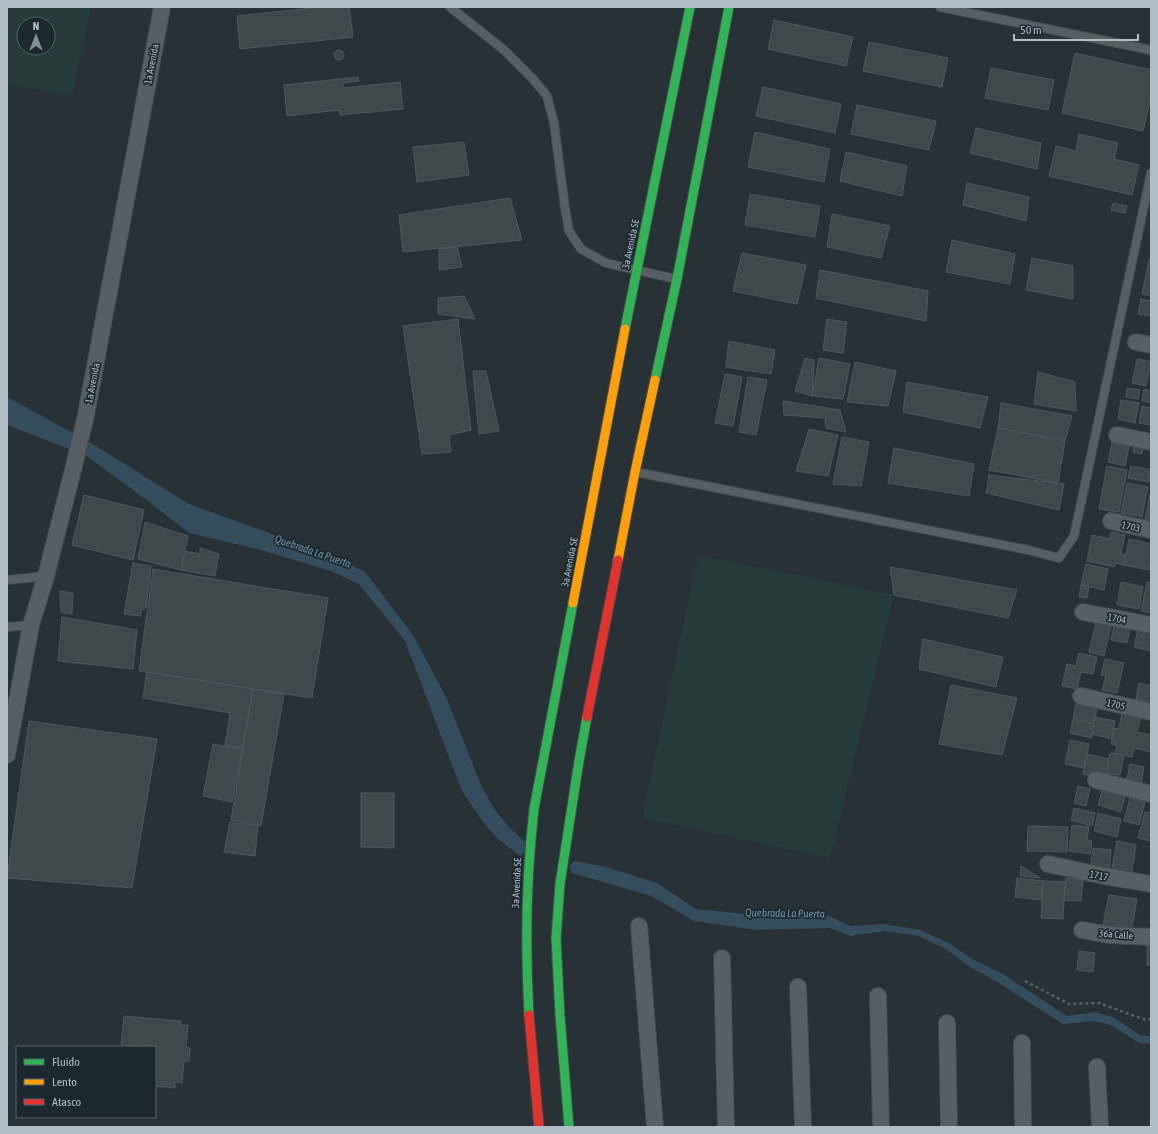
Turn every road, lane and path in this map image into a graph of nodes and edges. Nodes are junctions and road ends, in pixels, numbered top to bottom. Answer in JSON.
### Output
{"nodes":[{"id":1,"x":162,"y":7,"type":"edge"},
{"id":2,"x":450,"y":7,"type":"edge"},
{"id":3,"x":690,"y":7,"type":"edge"},
{"id":4,"x":729,"y":7,"type":"edge"},
{"id":5,"x":940,"y":7,"type":"edge"},
{"id":6,"x":1151,"y":50,"type":"edge"},
{"id":7,"x":1151,"y":173,"type":"edge"},
{"id":8,"x":636,"y":269,"type":"junction"},
{"id":9,"x":677,"y":279,"type":"junction"},
{"id":10,"x":1116,"y":435,"type":"dead end"},
{"id":11,"x":1151,"y":442,"type":"edge"},
{"id":12,"x":635,"y":472,"type":"junction"},
{"id":13,"x":1111,"y":521,"type":"dead end"},
{"id":14,"x":1151,"y":530,"type":"edge"},
{"id":15,"x":46,"y":576,"type":"junction"},
{"id":16,"x":7,"y":580,"type":"edge"},
{"id":17,"x":1083,"y":612,"type":"dead end"},
{"id":18,"x":31,"y":625,"type":"junction"},
{"id":19,"x":1151,"y":625,"type":"edge"},
{"id":20,"x":7,"y":627,"type":"edge"},
{"id":21,"x":1081,"y":696,"type":"dead end"},
{"id":22,"x":1151,"y":712,"type":"edge"},
{"id":23,"x":7,"y":755,"type":"edge"},
{"id":24,"x":1096,"y":780,"type":"dead end"},
{"id":25,"x":1151,"y":794,"type":"edge"},
{"id":26,"x":1048,"y":864,"type":"dead end"},
{"id":27,"x":1151,"y":884,"type":"edge"},
{"id":28,"x":639,"y":926,"type":"dead end"},
{"id":29,"x":1082,"y":930,"type":"dead end"},
{"id":30,"x":1151,"y":937,"type":"edge"},
{"id":31,"x":722,"y":958,"type":"dead end"},
{"id":32,"x":1025,"y":981,"type":"dead end"},
{"id":33,"x":798,"y":987,"type":"dead end"},
{"id":34,"x":878,"y":996,"type":"dead end"},
{"id":35,"x":1151,"y":1019,"type":"edge"},
{"id":36,"x":947,"y":1023,"type":"dead end"},
{"id":37,"x":1022,"y":1043,"type":"dead end"},
{"id":38,"x":1097,"y":1067,"type":"dead end"},
{"id":39,"x":538,"y":1127,"type":"edge"},
{"id":40,"x":569,"y":1127,"type":"edge"},
{"id":41,"x":655,"y":1127,"type":"edge"},
{"id":42,"x":726,"y":1127,"type":"edge"},
{"id":43,"x":803,"y":1127,"type":"edge"},
{"id":44,"x":880,"y":1127,"type":"edge"},
{"id":45,"x":949,"y":1127,"type":"edge"},
{"id":46,"x":1023,"y":1127,"type":"edge"},
{"id":47,"x":1100,"y":1127,"type":"edge"}],
"edges":[{"from":1,"to":15,"type":"street","name":"1a Avenida"},
{"from":2,"to":8,"type":"lane"},
{"from":3,"to":8,"type":"street","name":"3a Avenida SE"},
{"from":4,"to":9,"type":"street"},
{"from":5,"to":6,"type":"lane"},
{"from":7,"to":12,"type":"lane"},
{"from":8,"to":9,"type":"lane"},
{"from":8,"to":39,"type":"street","name":"3a Avenida SE"},
{"from":9,"to":12,"type":"street"},
{"from":10,"to":11,"type":"street"},
{"from":12,"to":40,"type":"street"},
{"from":13,"to":14,"type":"street","name":"1703"},
{"from":15,"to":16,"type":"lane"},
{"from":15,"to":18,"type":"street","name":"1a Avenida"},
{"from":17,"to":19,"type":"street","name":"1704"},
{"from":18,"to":20,"type":"lane"},
{"from":18,"to":23,"type":"street","name":"1a Avenida"},
{"from":21,"to":22,"type":"street","name":"1705"},
{"from":24,"to":25,"type":"street"},
{"from":26,"to":27,"type":"street","name":"1717"},
{"from":28,"to":41,"type":"street"},
{"from":29,"to":30,"type":"street","name":"36a Calle"},
{"from":31,"to":42,"type":"street"},
{"from":32,"to":35,"type":"path"},
{"from":33,"to":43,"type":"street"},
{"from":34,"to":44,"type":"street"},
{"from":36,"to":45,"type":"street"},
{"from":37,"to":46,"type":"street"},
{"from":38,"to":47,"type":"street"}]}
